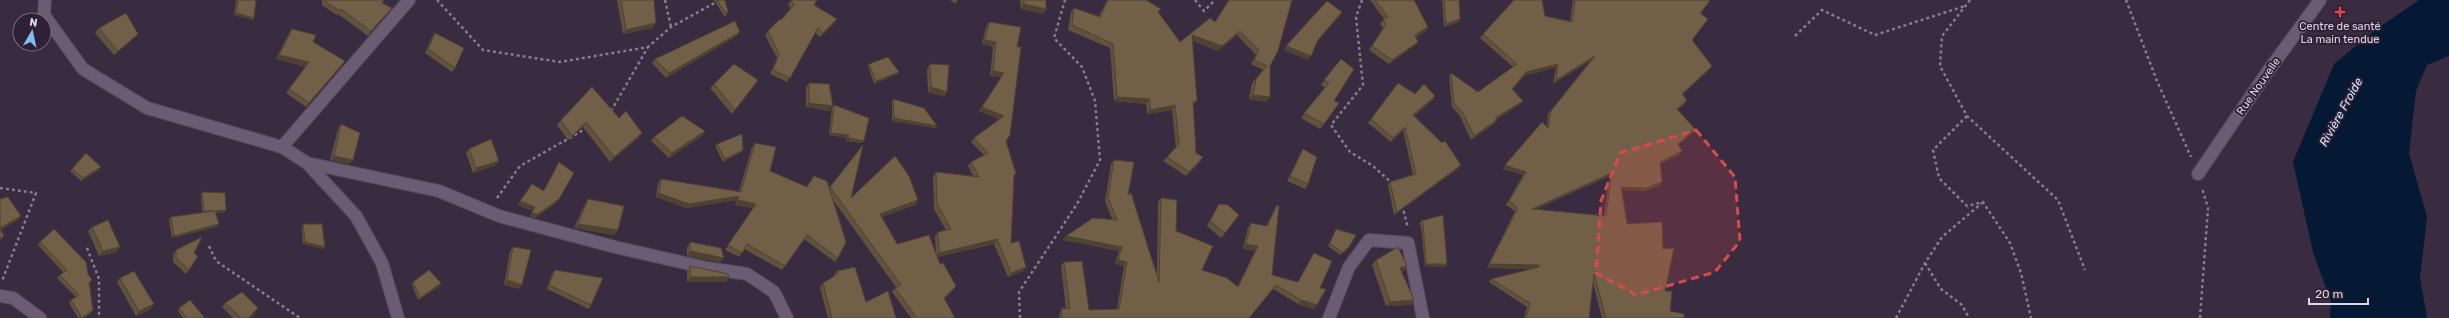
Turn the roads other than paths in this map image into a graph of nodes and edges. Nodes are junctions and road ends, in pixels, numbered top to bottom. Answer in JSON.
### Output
{"nodes":[{"id":1,"x":45,"y":0,"type":"edge"},
{"id":2,"x":409,"y":0,"type":"edge"},
{"id":3,"x":2320,"y":0,"type":"edge"},
{"id":4,"x":282,"y":147,"type":"junction"},
{"id":5,"x":306,"y":163,"type":"junction"},
{"id":6,"x":2198,"y":174,"type":"road end"},
{"id":7,"x":0,"y":296,"type":"edge"},
{"id":8,"x":40,"y":318,"type":"edge"},
{"id":9,"x":398,"y":318,"type":"edge"},
{"id":10,"x":787,"y":318,"type":"edge"},
{"id":11,"x":1328,"y":318,"type":"edge"},
{"id":12,"x":1423,"y":318,"type":"edge"}],
"edges":[{"from":1,"to":4,"type":"street"},
{"from":2,"to":4,"type":"street"},
{"from":3,"to":6,"type":"street","name":"Rue Nouvelle"},
{"from":4,"to":5,"type":"street"},
{"from":5,"to":9,"type":"street"},
{"from":5,"to":10,"type":"street"},
{"from":7,"to":8,"type":"street"},
{"from":11,"to":12,"type":"street"}]}
